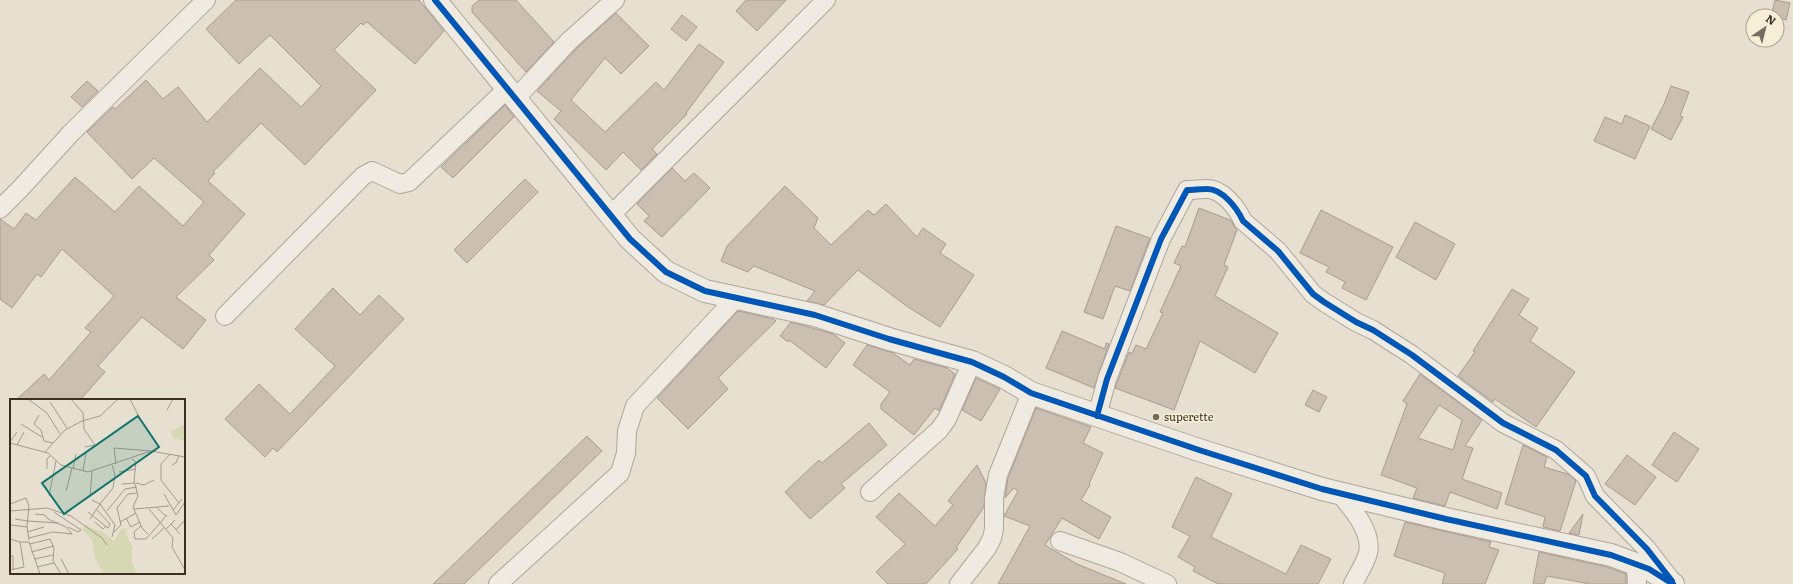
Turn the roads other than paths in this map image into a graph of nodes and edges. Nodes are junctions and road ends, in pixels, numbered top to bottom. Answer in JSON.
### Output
{"nodes":[{"id":1,"x":206,"y":0,"type":"edge"},
{"id":2,"x":435,"y":0,"type":"edge"},
{"id":3,"x":615,"y":0,"type":"edge"},
{"id":4,"x":826,"y":0,"type":"edge"},
{"id":5,"x":512,"y":93,"type":"junction"},
{"id":6,"x":0,"y":209,"type":"edge"},
{"id":7,"x":611,"y":215,"type":"junction"},
{"id":8,"x":737,"y":297,"type":"junction"},
{"id":9,"x":225,"y":316,"type":"dead end"},
{"id":10,"x":972,"y":362,"type":"junction"},
{"id":11,"x":1030,"y":393,"type":"junction"},
{"id":12,"x":1097,"y":416,"type":"junction"},
{"id":13,"x":870,"y":492,"type":"dead end"},
{"id":14,"x":1339,"y":493,"type":"junction"},
{"id":15,"x":1060,"y":541,"type":"dead end"},
{"id":16,"x":1636,"y":574,"type":"edge"},
{"id":17,"x":498,"y":584,"type":"edge"},
{"id":18,"x":959,"y":584,"type":"edge"},
{"id":19,"x":1167,"y":584,"type":"edge"},
{"id":20,"x":1353,"y":584,"type":"edge"},
{"id":21,"x":1674,"y":584,"type":"edge"}],
"edges":[{"from":1,"to":6,"type":"street"},
{"from":2,"to":5,"type":"street"},
{"from":3,"to":5,"type":"street"},
{"from":4,"to":7,"type":"street"},
{"from":5,"to":7,"type":"street"},
{"from":5,"to":9,"type":"street"},
{"from":7,"to":8,"type":"street"},
{"from":8,"to":10,"type":"street"},
{"from":8,"to":17,"type":"street"},
{"from":10,"to":11,"type":"street"},
{"from":10,"to":13,"type":"street"},
{"from":11,"to":12,"type":"street"},
{"from":11,"to":18,"type":"street"},
{"from":12,"to":14,"type":"street"},
{"from":12,"to":21,"type":"street"},
{"from":14,"to":16,"type":"street"},
{"from":14,"to":20,"type":"street"},
{"from":15,"to":19,"type":"street"},
{"from":16,"to":21,"type":"street"}]}
